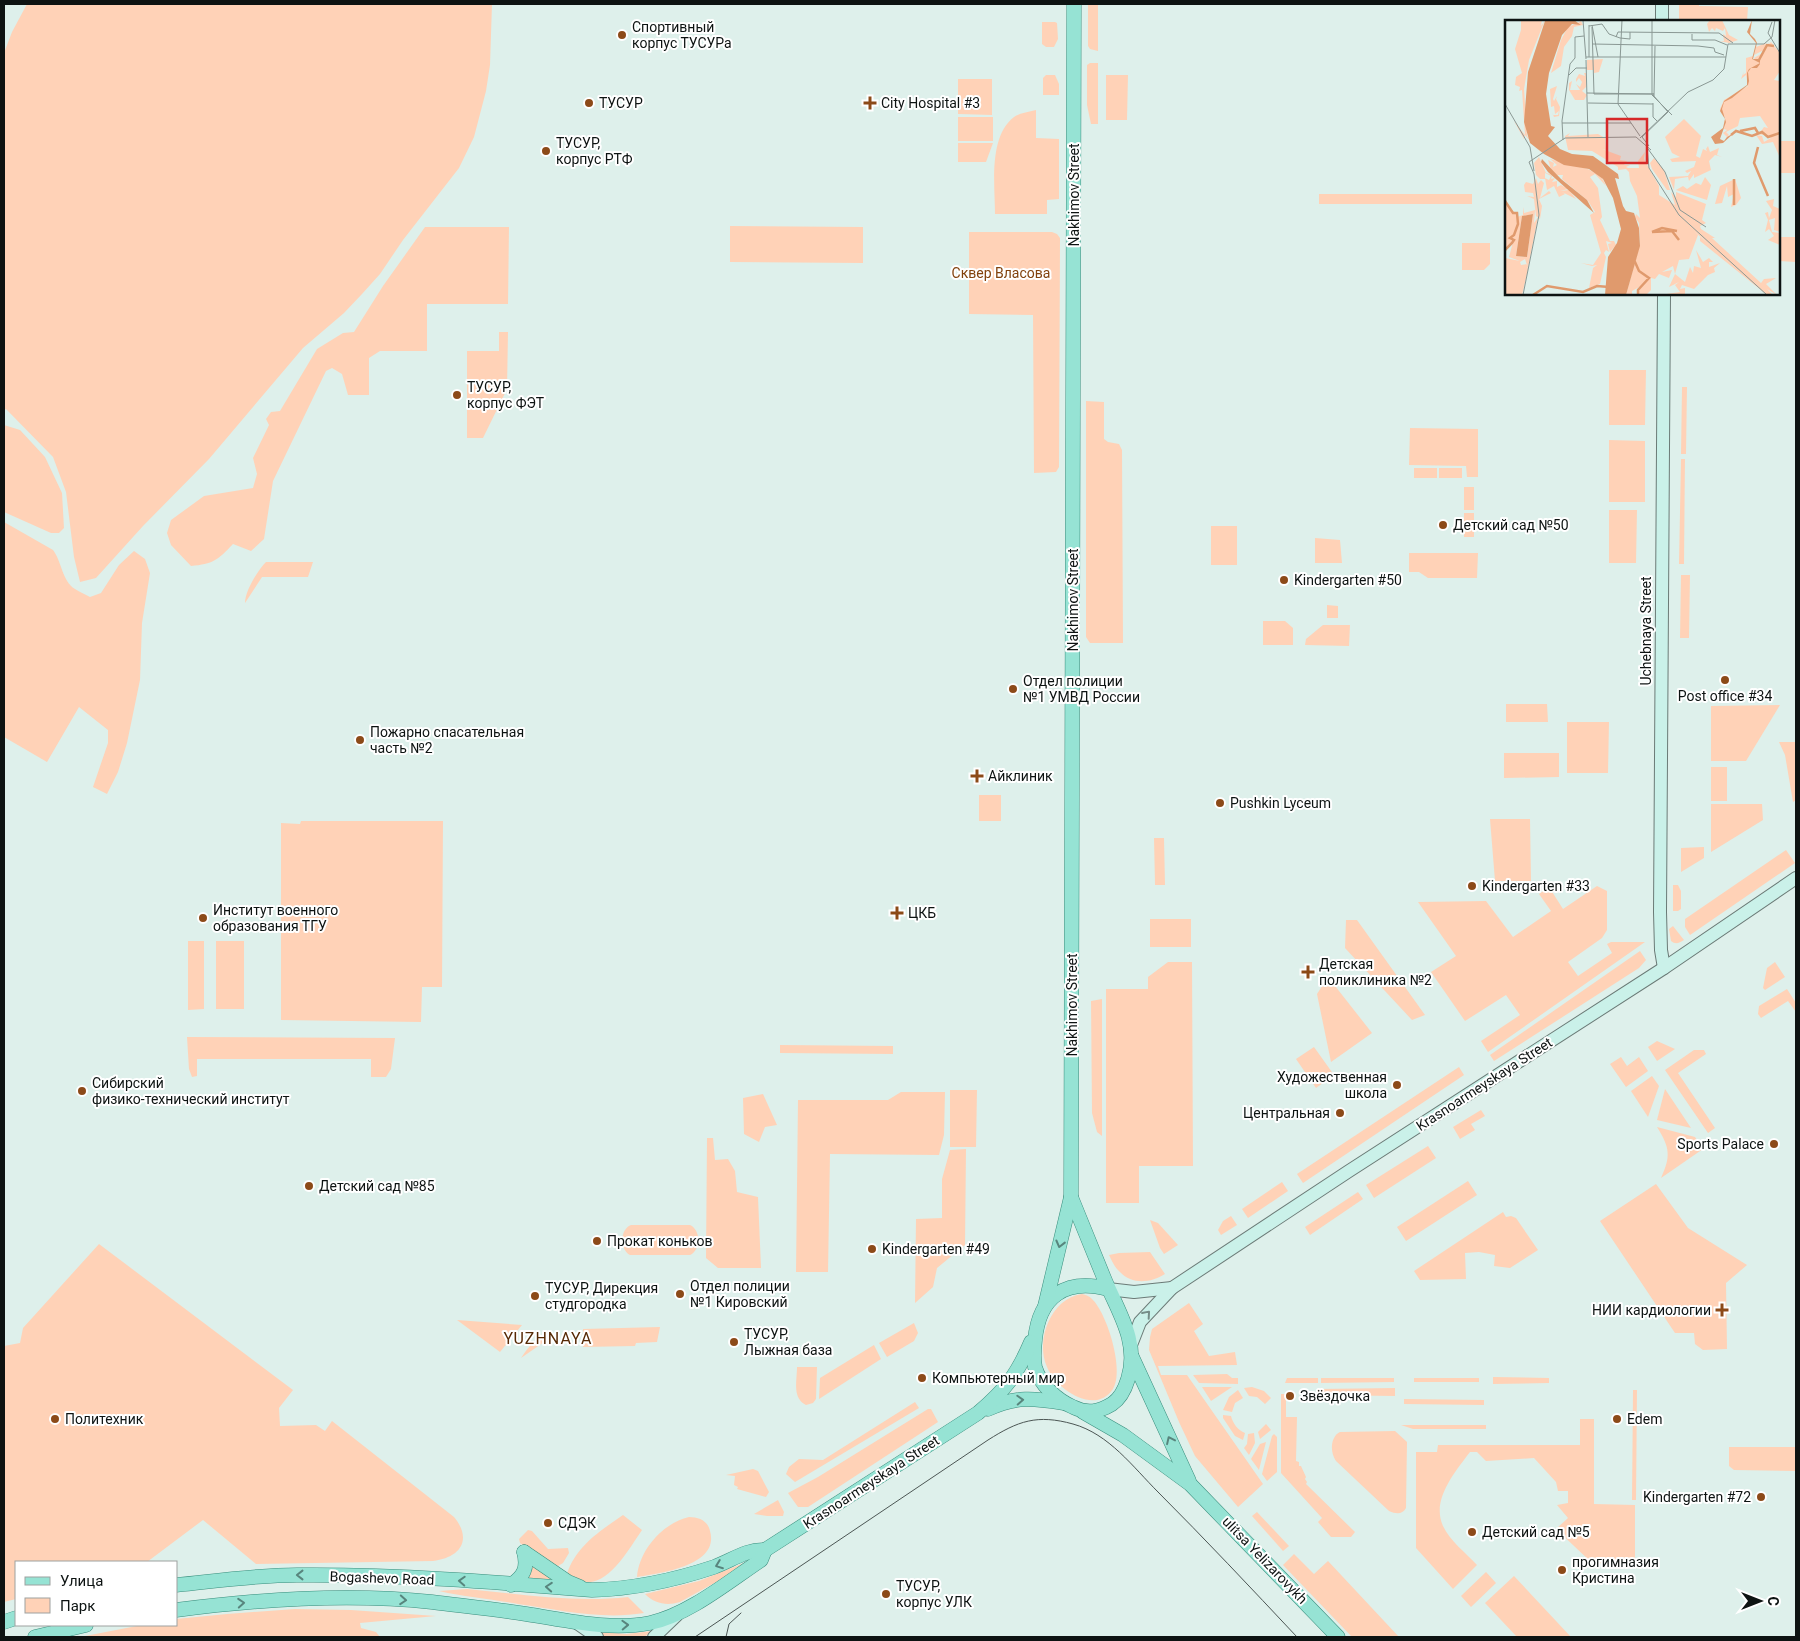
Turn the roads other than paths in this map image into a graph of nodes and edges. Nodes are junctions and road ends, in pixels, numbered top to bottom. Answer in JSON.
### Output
{"nodes":[{"id":1,"x":1074,"y":4,"type":"edge"},
{"id":2,"x":1662,"y":4,"type":"edge"},
{"id":3,"x":1662,"y":20,"type":"edge"},
{"id":4,"x":1664,"y":295,"type":"edge"},
{"id":5,"x":1796,"y":878,"type":"edge"},
{"id":6,"x":1664,"y":968,"type":"junction"},
{"id":7,"x":1072,"y":1197,"type":"junction"},
{"id":8,"x":1172,"y":1288,"type":"junction"},
{"id":9,"x":1108,"y":1289,"type":"junction"},
{"id":10,"x":1045,"y":1306,"type":"junction"},
{"id":11,"x":1036,"y":1330,"type":"junction"},
{"id":12,"x":1131,"y":1351,"type":"junction"},
{"id":13,"x":1065,"y":1404,"type":"junction"},
{"id":14,"x":1080,"y":1411,"type":"junction"},
{"id":15,"x":978,"y":1413,"type":"junction"},
{"id":16,"x":1190,"y":1484,"type":"junction"},
{"id":17,"x":764,"y":1550,"type":"junction"},
{"id":18,"x":178,"y":1585,"type":"edge"},
{"id":19,"x":511,"y":1585,"type":"junction"},
{"id":20,"x":587,"y":1590,"type":"junction"},
{"id":21,"x":178,"y":1610,"type":"edge"},
{"id":22,"x":677,"y":1615,"type":"junction"},
{"id":23,"x":577,"y":1623,"type":"junction"},
{"id":24,"x":82,"y":1626,"type":"edge"},
{"id":25,"x":35,"y":1637,"type":"edge"},
{"id":26,"x":596,"y":1637,"type":"edge"},
{"id":27,"x":654,"y":1637,"type":"edge"},
{"id":28,"x":1338,"y":1637,"type":"edge"}],
"edges":[{"from":1,"to":7,"type":"main road","name":"Nakhimov Street"},
{"from":2,"to":3,"type":"main road"},
{"from":4,"to":6,"type":"main road","name":"Uchebnaya Street"},
{"from":5,"to":6,"type":"main road","name":"Krasnoarmeyskaya Street"},
{"from":6,"to":8,"type":"main road","name":"Krasnoarmeyskaya Street"},
{"from":7,"to":9,"type":"main road","name":"Nakhimov Street"},
{"from":7,"to":10,"type":"main road","name":"Nakhimov Street","one_way":true},
{"from":8,"to":9,"type":"main road","name":"Krasnoarmeyskaya Street"},
{"from":12,"to":8,"type":"main road","name":"Krasnoarmeyskaya Street","one_way":true},
{"from":9,"to":10,"type":"main road"},
{"from":9,"to":12,"type":"main road"},
{"from":10,"to":11,"type":"main road"},
{"from":11,"to":13,"type":"main road"},
{"from":11,"to":15,"type":"main road"},
{"from":12,"to":14,"type":"main road"},
{"from":16,"to":12,"type":"main road","name":"ulitsa Yelizarovykh","one_way":true},
{"from":13,"to":14,"type":"main road"},
{"from":15,"to":13,"type":"main road","one_way":true},
{"from":14,"to":16,"type":"main road","name":"ulitsa Yelizarovykh"},
{"from":15,"to":17,"type":"main road","name":"Krasnoarmeyskaya Street"},
{"from":16,"to":28,"type":"main road","name":"ulitsa Yelizarovykh"},
{"from":17,"to":20,"type":"main road","name":"Bogashevo Road","one_way":true},
{"from":17,"to":22,"type":"main road","name":"Bogashevo Road"},
{"from":19,"to":18,"type":"main road","name":"Bogashevo Road","one_way":true},
{"from":20,"to":19,"type":"main road","name":"Bogashevo Road","one_way":true},
{"from":19,"to":20,"type":"main road"},
{"from":21,"to":23,"type":"main road","name":"Bogashevo Road","one_way":true},
{"from":23,"to":22,"type":"main road","name":"Bogashevo Road","one_way":true},
{"from":22,"to":27,"type":"main road"},
{"from":23,"to":26,"type":"main road"},
{"from":24,"to":25,"type":"main road"}]}
